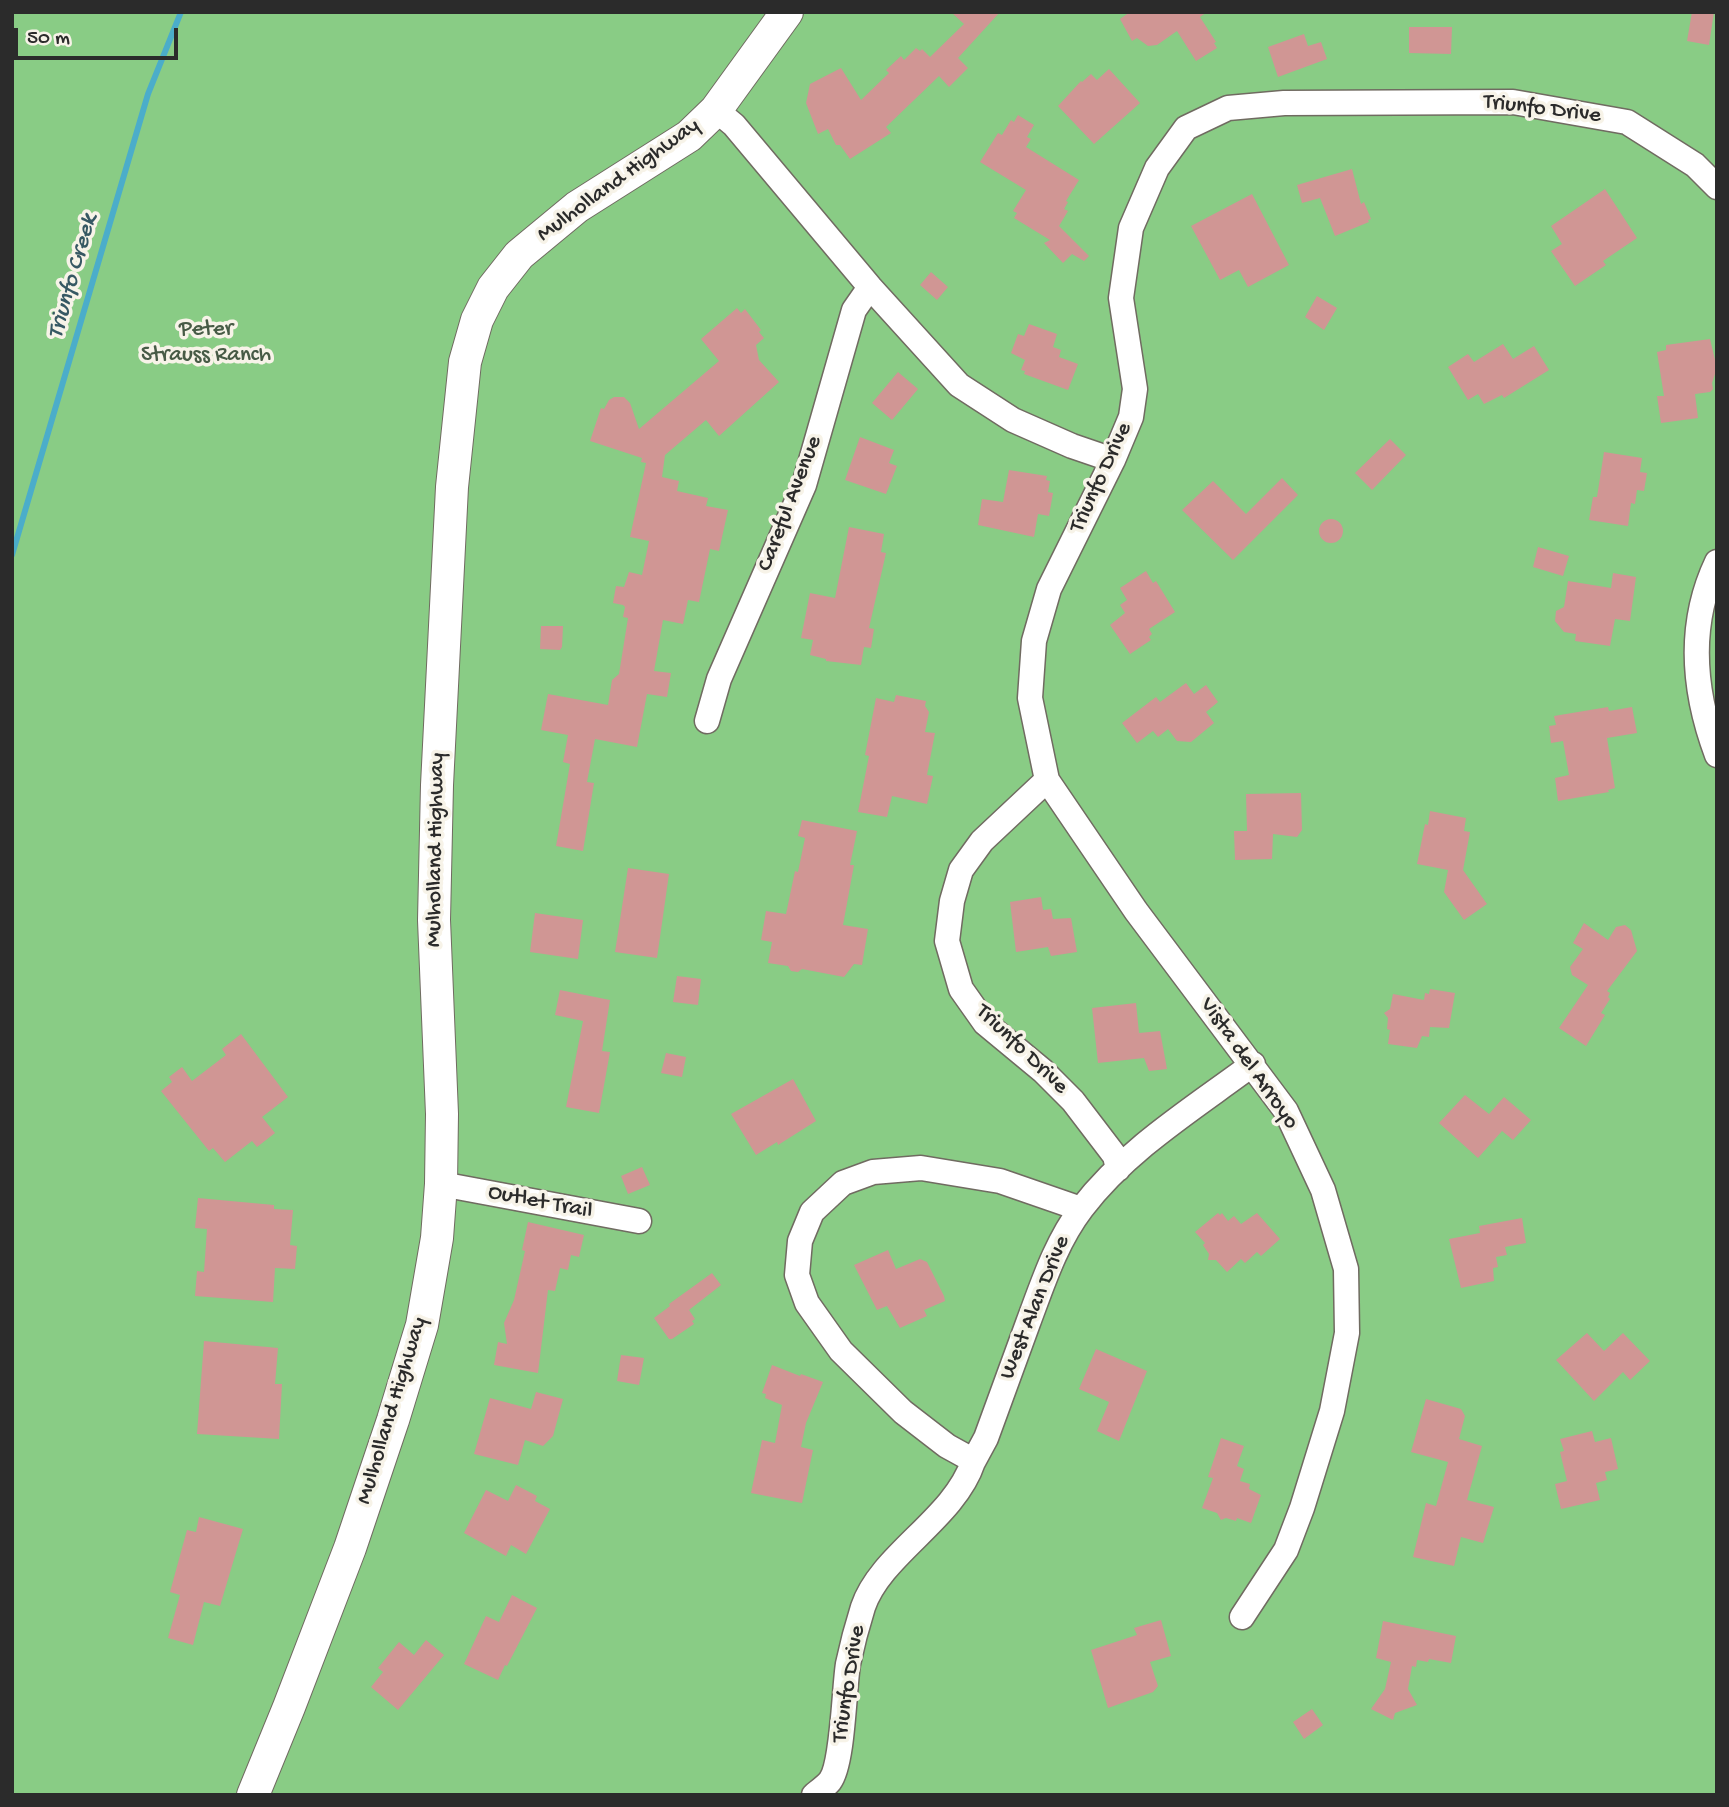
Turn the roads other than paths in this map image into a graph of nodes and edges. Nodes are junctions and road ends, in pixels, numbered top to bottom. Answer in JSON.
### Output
{"nodes":[{"id":1,"x":787,"y":12,"type":"edge"},
{"id":2,"x":716,"y":110,"type":"junction"},
{"id":3,"x":1717,"y":187,"type":"edge"},
{"id":4,"x":870,"y":287,"type":"junction"},
{"id":5,"x":1114,"y":460,"type":"junction"},
{"id":6,"x":1717,"y":562,"type":"edge"},
{"id":7,"x":707,"y":720,"type":"dead end"},
{"id":8,"x":1717,"y":755,"type":"edge"},
{"id":9,"x":1046,"y":780,"type":"junction"},
{"id":10,"x":1253,"y":1064,"type":"junction"},
{"id":11,"x":1118,"y":1169,"type":"junction"},
{"id":12,"x":441,"y":1184,"type":"junction"},
{"id":13,"x":1081,"y":1209,"type":"junction"},
{"id":14,"x":639,"y":1221,"type":"dead end"},
{"id":15,"x":973,"y":1462,"type":"junction"},
{"id":16,"x":1242,"y":1617,"type":"dead end"},
{"id":17,"x":253,"y":1795,"type":"edge"},
{"id":18,"x":814,"y":1795,"type":"edge"}],
"edges":[{"from":1,"to":2,"type":"main road","name":"Mulholland Highway"},
{"from":2,"to":4,"type":"street"},
{"from":2,"to":12,"type":"main road","name":"Mulholland Highway"},
{"from":3,"to":5,"type":"street","name":"Triunfo Drive"},
{"from":4,"to":5,"type":"street"},
{"from":4,"to":7,"type":"street","name":"Careful Avenue"},
{"from":5,"to":9,"type":"street","name":"Triunfo Drive"},
{"from":6,"to":8,"type":"street"},
{"from":9,"to":10,"type":"street","name":"Vista del Arroyo"},
{"from":9,"to":11,"type":"street","name":"Triunfo Drive"},
{"from":10,"to":11,"type":"street","name":"West Alan Drive"},
{"from":10,"to":16,"type":"street","name":"Vista del Arroyo"},
{"from":11,"to":13,"type":"street","name":"West Alan Drive"},
{"from":12,"to":14,"type":"street","name":"Outlet Trail"},
{"from":12,"to":17,"type":"main road","name":"Mulholland Highway"},
{"from":13,"to":15,"type":"street","name":"West Alan Drive"},
{"from":13,"to":15,"type":"street"},
{"from":15,"to":18,"type":"street","name":"Triunfo Drive"}]}
